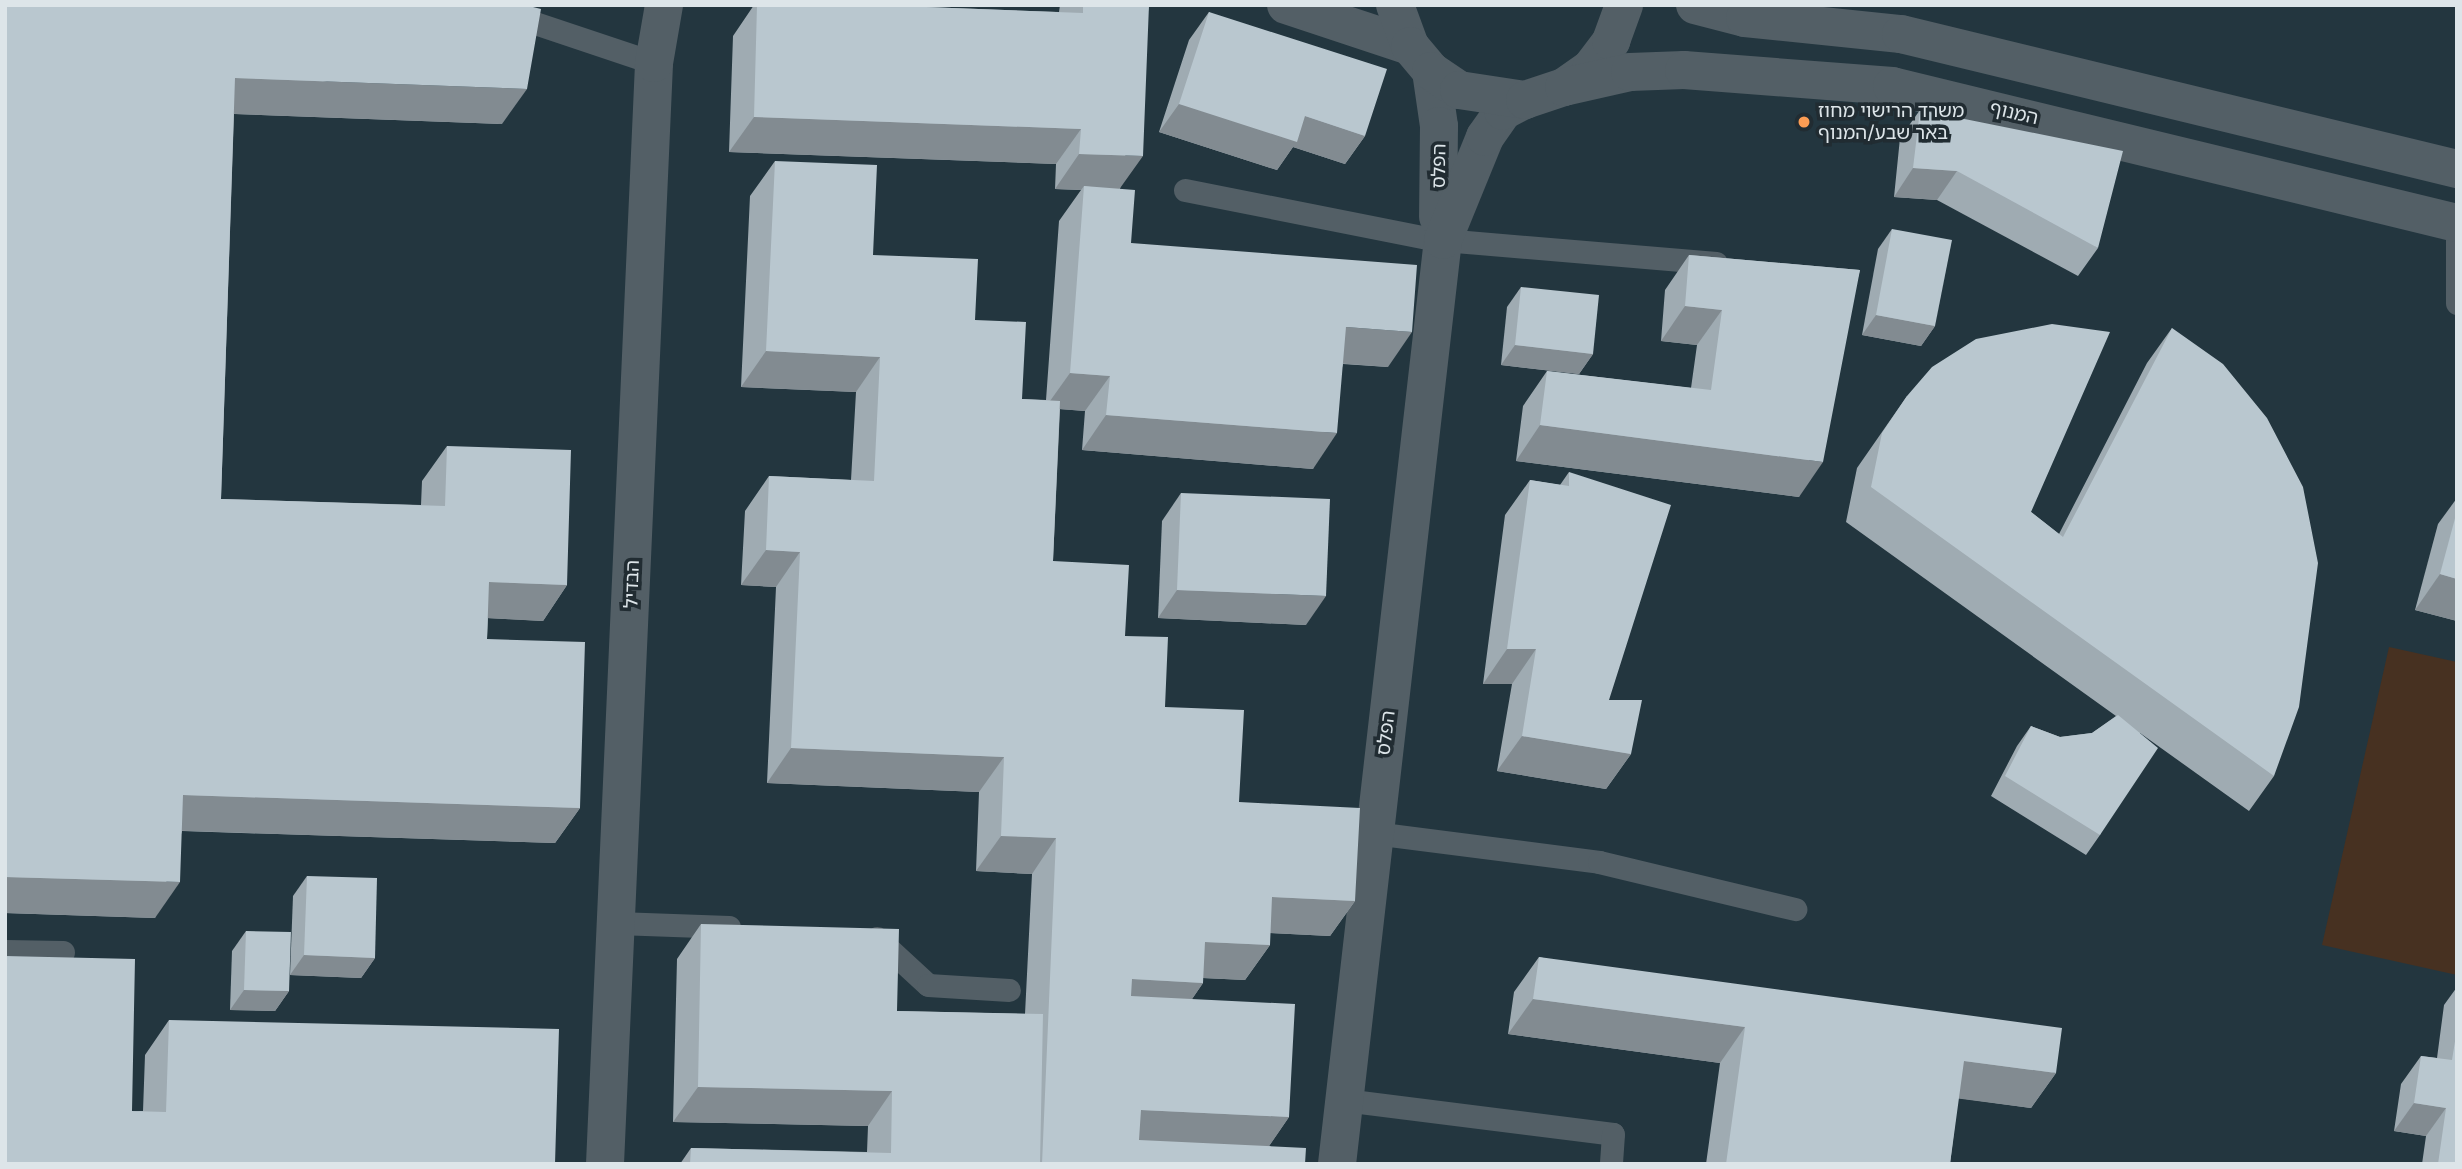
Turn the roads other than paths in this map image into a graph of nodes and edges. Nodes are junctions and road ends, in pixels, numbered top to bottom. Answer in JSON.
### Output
{"nodes":[{"id":1,"x":481,"y":5,"type":"edge"},
{"id":2,"x":664,"y":5,"type":"edge"},
{"id":3,"x":1286,"y":5,"type":"edge"},
{"id":4,"x":1395,"y":5,"type":"edge"},
{"id":5,"x":1624,"y":5,"type":"edge"},
{"id":6,"x":1695,"y":5,"type":"edge"},
{"id":7,"x":1421,"y":58,"type":"junction"},
{"id":8,"x":654,"y":63,"type":"junction"},
{"id":9,"x":1564,"y":87,"type":"junction"},
{"id":10,"x":1525,"y":100,"type":"junction"},
{"id":11,"x":2457,"y":169,"type":"edge"},
{"id":12,"x":1185,"y":190,"type":"dead end"},
{"id":13,"x":2456,"y":220,"type":"edge"},
{"id":14,"x":1440,"y":240,"type":"junction"},
{"id":15,"x":1741,"y":265,"type":"edge"},
{"id":16,"x":2457,"y":303,"type":"edge"},
{"id":17,"x":1374,"y":832,"type":"junction"},
{"id":18,"x":1795,"y":909,"type":"dead end"},
{"id":19,"x":617,"y":923,"type":"junction"},
{"id":20,"x":751,"y":928,"type":"edge"},
{"id":21,"x":857,"y":931,"type":"edge"},
{"id":22,"x":5,"y":951,"type":"edge"},
{"id":23,"x":63,"y":952,"type":"dead end"},
{"id":24,"x":1009,"y":990,"type":"dead end"},
{"id":25,"x":1344,"y":1100,"type":"junction"},
{"id":26,"x":605,"y":1164,"type":"edge"},
{"id":27,"x":1337,"y":1164,"type":"edge"},
{"id":28,"x":1611,"y":1164,"type":"edge"}],
"edges":[{"from":1,"to":8,"type":"lane"},
{"from":2,"to":8,"type":"street","name":"הבדיל"},
{"from":3,"to":7,"type":"street"},
{"from":4,"to":7,"type":"street","name":"הפלס"},
{"from":5,"to":9,"type":"street"},
{"from":6,"to":11,"type":"street"},
{"from":7,"to":10,"type":"street"},
{"from":7,"to":14,"type":"street","name":"הפלס"},
{"from":8,"to":19,"type":"street","name":"הבדיל"},
{"from":9,"to":10,"type":"street"},
{"from":9,"to":13,"type":"street","name":"המנוף"},
{"from":10,"to":14,"type":"street","name":"הפלס"},
{"from":12,"to":14,"type":"lane"},
{"from":13,"to":16,"type":"lane"},
{"from":14,"to":15,"type":"lane"},
{"from":14,"to":17,"type":"street","name":"הפלס"},
{"from":17,"to":18,"type":"lane"},
{"from":17,"to":25,"type":"street","name":"הפלס"},
{"from":19,"to":20,"type":"lane"},
{"from":19,"to":26,"type":"street","name":"הבדיל"},
{"from":21,"to":24,"type":"lane"},
{"from":22,"to":23,"type":"lane"},
{"from":25,"to":27,"type":"street","name":"הפלס"},
{"from":25,"to":28,"type":"lane"}]}
